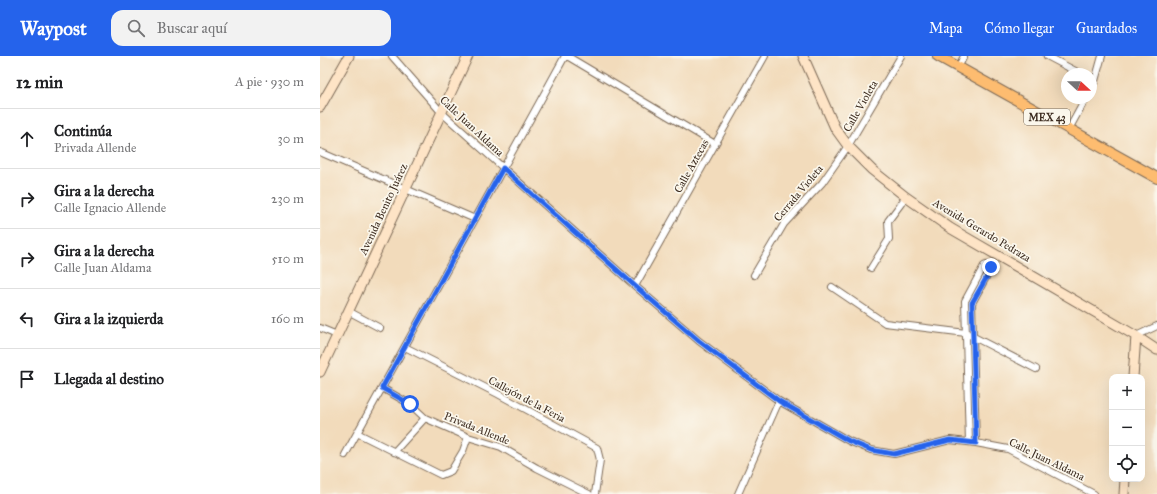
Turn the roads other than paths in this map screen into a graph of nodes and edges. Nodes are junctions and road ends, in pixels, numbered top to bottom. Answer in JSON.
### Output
{"nodes":[{"id":1,"x":349,"y":56,"type":"edge"},
{"id":2,"x":392,"y":56,"type":"edge"},
{"id":3,"x":468,"y":56,"type":"edge"},
{"id":4,"x":566,"y":56,"type":"edge"},
{"id":5,"x":765,"y":56,"type":"edge"},
{"id":6,"x":803,"y":56,"type":"edge"},
{"id":7,"x":901,"y":56,"type":"edge"},
{"id":8,"x":938,"y":56,"type":"edge"},
{"id":9,"x":964,"y":56,"type":"edge"},
{"id":10,"x":1047,"y":56,"type":"edge"},
{"id":11,"x":1102,"y":56,"type":"edge"},
{"id":12,"x":958,"y":68,"type":"junction"},
{"id":13,"x":1070,"y":68,"type":"edge"},
{"id":14,"x":1097,"y":69,"type":"edge"},
{"id":15,"x":1083,"y":104,"type":"edge"},
{"id":16,"x":320,"y":107,"type":"edge"},
{"id":17,"x":442,"y":113,"type":"junction"},
{"id":18,"x":1069,"y":129,"type":"junction"},
{"id":19,"x":715,"y":144,"type":"junction"},
{"id":20,"x":848,"y":146,"type":"junction"},
{"id":21,"x":320,"y":152,"type":"edge"},
{"id":22,"x":503,"y":168,"type":"junction"},
{"id":23,"x":1157,"y":178,"type":"edge"},
{"id":24,"x":406,"y":189,"type":"junction"},
{"id":25,"x":906,"y":197,"type":"junction"},
{"id":26,"x":475,"y":219,"type":"junction"},
{"id":27,"x":871,"y":268,"type":"dead end"},
{"id":28,"x":754,"y":274,"type":"dead end"},
{"id":29,"x":635,"y":286,"type":"junction"},
{"id":30,"x":832,"y":287,"type":"dead end"},
{"id":31,"x":348,"y":311,"type":"junction"},
{"id":32,"x":1157,"y":326,"type":"edge"},
{"id":33,"x":320,"y":328,"type":"edge"},
{"id":34,"x":380,"y":328,"type":"dead end"},
{"id":35,"x":966,"y":333,"type":"junction"},
{"id":36,"x":338,"y":335,"type":"junction"},
{"id":37,"x":1136,"y":336,"type":"junction"},
{"id":38,"x":973,"y":338,"type":"junction"},
{"id":39,"x":405,"y":347,"type":"junction"},
{"id":40,"x":1157,"y":350,"type":"edge"},
{"id":41,"x":1036,"y":369,"type":"dead end"},
{"id":42,"x":320,"y":372,"type":"edge"},
{"id":43,"x":1132,"y":374,"type":"edge"},
{"id":44,"x":382,"y":388,"type":"junction"},
{"id":45,"x":779,"y":401,"type":"junction"},
{"id":46,"x":425,"y":418,"type":"junction"},
{"id":47,"x":357,"y":433,"type":"junction"},
{"id":48,"x":468,"y":437,"type":"junction"},
{"id":49,"x":972,"y":442,"type":"junction"},
{"id":50,"x":394,"y":452,"type":"junction"},
{"id":51,"x":345,"y":456,"type":"dead end"},
{"id":52,"x":1125,"y":482,"type":"edge"},
{"id":53,"x":589,"y":494,"type":"edge"},
{"id":54,"x":595,"y":494,"type":"edge"},
{"id":55,"x":738,"y":494,"type":"edge"},
{"id":56,"x":1094,"y":494,"type":"edge"},
{"id":57,"x":1124,"y":494,"type":"edge"}],
"edges":[{"from":1,"to":16,"type":"street"},
{"from":2,"to":17,"type":"street","name":"Calle Juan Aldama"},
{"from":3,"to":17,"type":"street","name":"Avenida Benito Juárez"},
{"from":4,"to":19,"type":"street"},
{"from":4,"to":22,"type":"street"},
{"from":5,"to":19,"type":"street","name":"Calle Aztecas"},
{"from":6,"to":20,"type":"street","name":"Avenida Gerardo Pedraza"},
{"from":7,"to":20,"type":"street","name":"Calle Violeta"},
{"from":8,"to":12,"type":"main road","number":"MEX 43"},
{"from":9,"to":12,"type":"street"},
{"from":10,"to":13,"type":"street"},
{"from":11,"to":14,"type":"street"},
{"from":12,"to":18,"type":"main road","number":"MEX 43"},
{"from":15,"to":18,"type":"street"},
{"from":17,"to":22,"type":"street","name":"Calle Juan Aldama"},
{"from":17,"to":24,"type":"street","name":"Avenida Benito Juárez"},
{"from":18,"to":23,"type":"main road","number":"MEX 43"},
{"from":19,"to":29,"type":"street","name":"Calle Aztecas"},
{"from":20,"to":25,"type":"street","name":"Avenida Gerardo Pedraza"},
{"from":20,"to":28,"type":"street","name":"Cerrada Violeta"},
{"from":21,"to":24,"type":"street"},
{"from":22,"to":26,"type":"street"},
{"from":22,"to":29,"type":"street","name":"Calle Juan Aldama"},
{"from":24,"to":26,"type":"street"},
{"from":24,"to":31,"type":"street","name":"Avenida Benito Juárez"},
{"from":25,"to":27,"type":"street"},
{"from":25,"to":37,"type":"street","name":"Avenida Gerardo Pedraza"},
{"from":26,"to":39,"type":"street"},
{"from":29,"to":45,"type":"street","name":"Calle Juan Aldama"},
{"from":30,"to":35,"type":"street"},
{"from":31,"to":34,"type":"street"},
{"from":31,"to":36,"type":"street","name":"Avenida Benito Juárez"},
{"from":32,"to":37,"type":"street"},
{"from":33,"to":36,"type":"street"},
{"from":35,"to":38,"type":"street"},
{"from":35,"to":38,"type":"street"},
{"from":35,"to":49,"type":"street"},
{"from":36,"to":42,"type":"street","name":"Avenida Benito Juárez"},
{"from":37,"to":40,"type":"street","name":"Avenida Gerardo Pedraza"},
{"from":37,"to":43,"type":"street"},
{"from":38,"to":41,"type":"street"},
{"from":38,"to":49,"type":"street"},
{"from":39,"to":44,"type":"street"},
{"from":39,"to":54,"type":"street","name":"Callejón de la Feria"},
{"from":44,"to":46,"type":"street","name":"Privada Allende"},
{"from":44,"to":47,"type":"street"},
{"from":45,"to":49,"type":"street","name":"Calle Juan Aldama"},
{"from":45,"to":55,"type":"street"},
{"from":46,"to":48,"type":"street","name":"Privada Allende"},
{"from":46,"to":50,"type":"street"},
{"from":47,"to":50,"type":"street"},
{"from":47,"to":51,"type":"street"},
{"from":48,"to":50,"type":"street"},
{"from":48,"to":53,"type":"street","name":"Privada Allende"},
{"from":49,"to":56,"type":"street","name":"Calle Juan Aldama"},
{"from":52,"to":57,"type":"street"}]}
